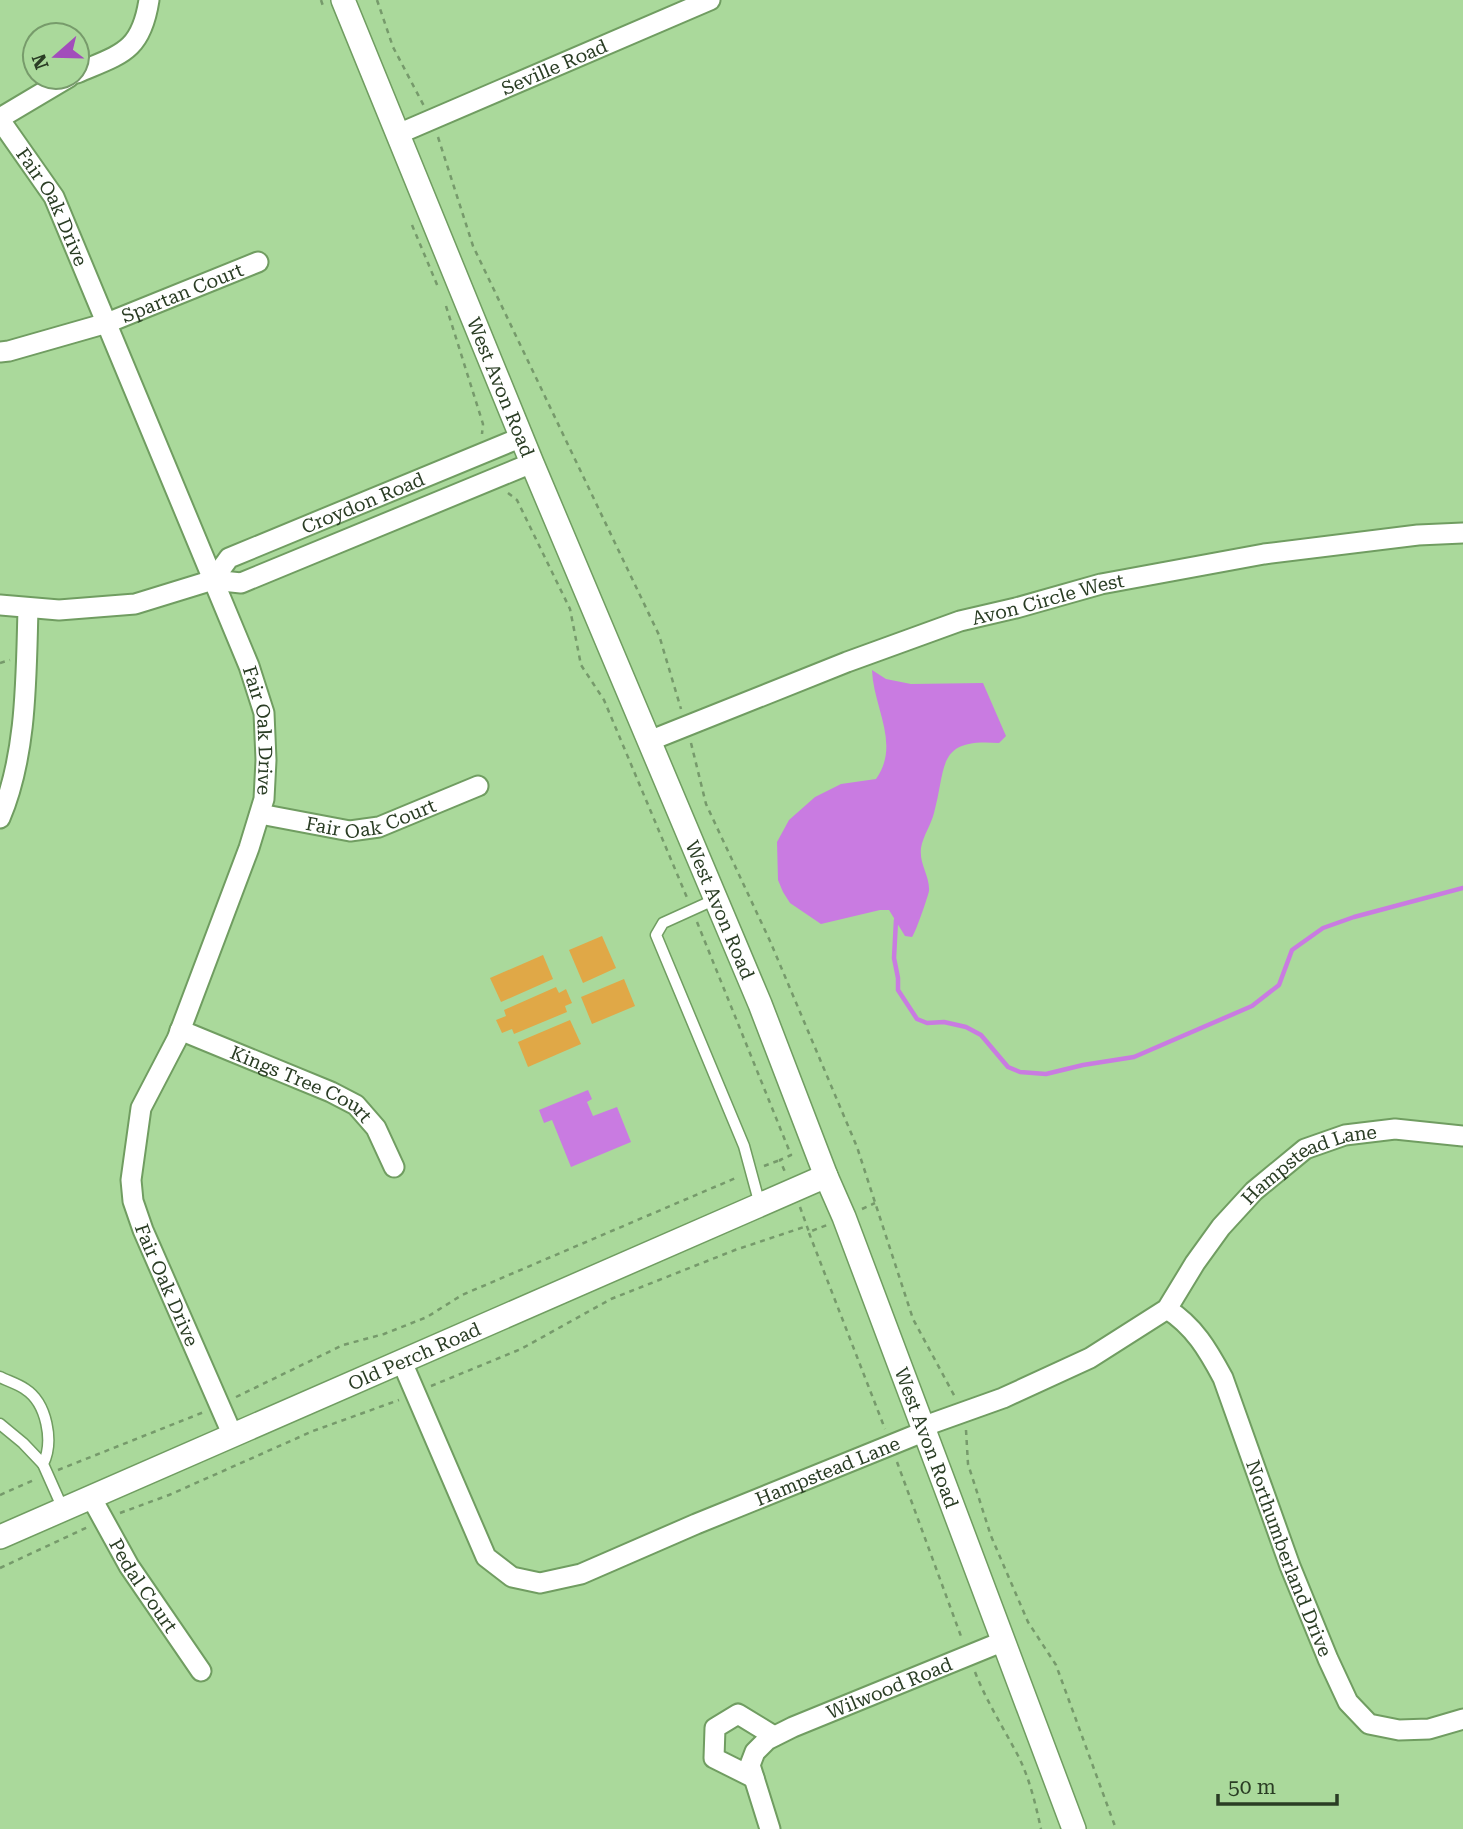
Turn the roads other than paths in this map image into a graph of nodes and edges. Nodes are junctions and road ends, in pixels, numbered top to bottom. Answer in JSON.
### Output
{"nodes":[{"id":1,"x":149,"y":0,"type":"edge"},
{"id":2,"x":710,"y":0,"type":"edge"},
{"id":3,"x":335,"y":6,"type":"edge"},
{"id":4,"x":91,"y":67,"type":"edge"},
{"id":5,"x":46,"y":91,"type":"edge"},
{"id":6,"x":0,"y":119,"type":"edge"},
{"id":7,"x":398,"y":134,"type":"junction"},
{"id":8,"x":258,"y":262,"type":"dead end"},
{"id":9,"x":107,"y":323,"type":"junction"},
{"id":10,"x":0,"y":352,"type":"edge"},
{"id":11,"x":522,"y":438,"type":"junction"},
{"id":12,"x":532,"y":463,"type":"junction"},
{"id":13,"x":1463,"y":533,"type":"edge"},
{"id":14,"x":213,"y":580,"type":"junction"},
{"id":15,"x":0,"y":605,"type":"edge"},
{"id":16,"x":28,"y":609,"type":"junction"},
{"id":17,"x":649,"y":741,"type":"junction"},
{"id":18,"x":478,"y":786,"type":"dead end"},
{"id":19,"x":260,"y":814,"type":"junction"},
{"id":20,"x":0,"y":818,"type":"edge"},
{"id":21,"x":716,"y":899,"type":"junction"},
{"id":22,"x":180,"y":1030,"type":"junction"},
{"id":23,"x":1463,"y":1136,"type":"edge"},
{"id":24,"x":394,"y":1167,"type":"dead end"},
{"id":25,"x":826,"y":1176,"type":"junction"},
{"id":26,"x":760,"y":1205,"type":"junction"},
{"id":27,"x":1167,"y":1309,"type":"junction"},
{"id":28,"x":402,"y":1362,"type":"junction"},
{"id":29,"x":0,"y":1377,"type":"edge"},
{"id":30,"x":0,"y":1424,"type":"edge"},
{"id":31,"x":925,"y":1428,"type":"junction"},
{"id":32,"x":233,"y":1436,"type":"junction"},
{"id":33,"x":45,"y":1469,"type":"junction"},
{"id":34,"x":91,"y":1497,"type":"junction"},
{"id":35,"x":63,"y":1509,"type":"junction"},
{"id":36,"x":0,"y":1536,"type":"edge"},
{"id":37,"x":1004,"y":1641,"type":"junction"},
{"id":38,"x":201,"y":1671,"type":"dead end"},
{"id":39,"x":1463,"y":1719,"type":"edge"},
{"id":40,"x":774,"y":1736,"type":"junction"},
{"id":41,"x":754,"y":1778,"type":"junction"},
{"id":42,"x":770,"y":1829,"type":"edge"},
{"id":43,"x":1074,"y":1829,"type":"edge"}],
"edges":[{"from":1,"to":4,"type":"street"},
{"from":2,"to":7,"type":"street","name":"Seville Road"},
{"from":3,"to":7,"type":"street","name":"West Avon Road"},
{"from":5,"to":6,"type":"street"},
{"from":6,"to":9,"type":"street","name":"Fair Oak Drive"},
{"from":7,"to":11,"type":"street","name":"West Avon Road"},
{"from":8,"to":9,"type":"street","name":"Spartan Court"},
{"from":9,"to":10,"type":"street","name":"Spartan Court"},
{"from":9,"to":14,"type":"street","name":"Fair Oak Drive"},
{"from":11,"to":12,"type":"street","name":"West Avon Road"},
{"from":11,"to":14,"type":"street","name":"Croydon Road"},
{"from":12,"to":14,"type":"street","name":"Croydon Road"},
{"from":12,"to":17,"type":"street","name":"West Avon Road"},
{"from":13,"to":17,"type":"street","name":"Avon Circle West"},
{"from":14,"to":16,"type":"street","name":"Croydon Road"},
{"from":14,"to":19,"type":"street","name":"Fair Oak Drive"},
{"from":15,"to":16,"type":"street","name":"Croydon Road"},
{"from":16,"to":20,"type":"street"},
{"from":17,"to":21,"type":"street","name":"West Avon Road"},
{"from":18,"to":19,"type":"street","name":"Fair Oak Court"},
{"from":19,"to":22,"type":"street","name":"Fair Oak Drive"},
{"from":21,"to":25,"type":"street","name":"West Avon Road"},
{"from":21,"to":26,"type":"lane"},
{"from":22,"to":24,"type":"street","name":"Kings Tree Court"},
{"from":22,"to":32,"type":"street","name":"Fair Oak Drive"},
{"from":23,"to":27,"type":"street","name":"Hampstead Lane"},
{"from":25,"to":26,"type":"street","name":"Old Perch Road"},
{"from":25,"to":31,"type":"street","name":"West Avon Road"},
{"from":26,"to":28,"type":"street","name":"Old Perch Road"},
{"from":27,"to":31,"type":"street","name":"Hampstead Lane"},
{"from":27,"to":39,"type":"street","name":"Northumberland Drive"},
{"from":28,"to":31,"type":"street","name":"Hampstead Lane"},
{"from":28,"to":32,"type":"street","name":"Old Perch Road"},
{"from":29,"to":33,"type":"lane"},
{"from":30,"to":33,"type":"lane"},
{"from":31,"to":37,"type":"street","name":"West Avon Road"},
{"from":32,"to":34,"type":"street","name":"Old Perch Road"},
{"from":33,"to":35,"type":"lane"},
{"from":34,"to":35,"type":"street","name":"Old Perch Road"},
{"from":34,"to":38,"type":"street","name":"Pedal Court"},
{"from":35,"to":36,"type":"street","name":"Old Perch Road"},
{"from":37,"to":40,"type":"street","name":"Wilwood Road"},
{"from":37,"to":43,"type":"street","name":"West Avon Road"},
{"from":40,"to":41,"type":"street","name":"Wilwood Road"},
{"from":40,"to":41,"type":"street"},
{"from":41,"to":42,"type":"street","name":"Wilwood Road"}]}
